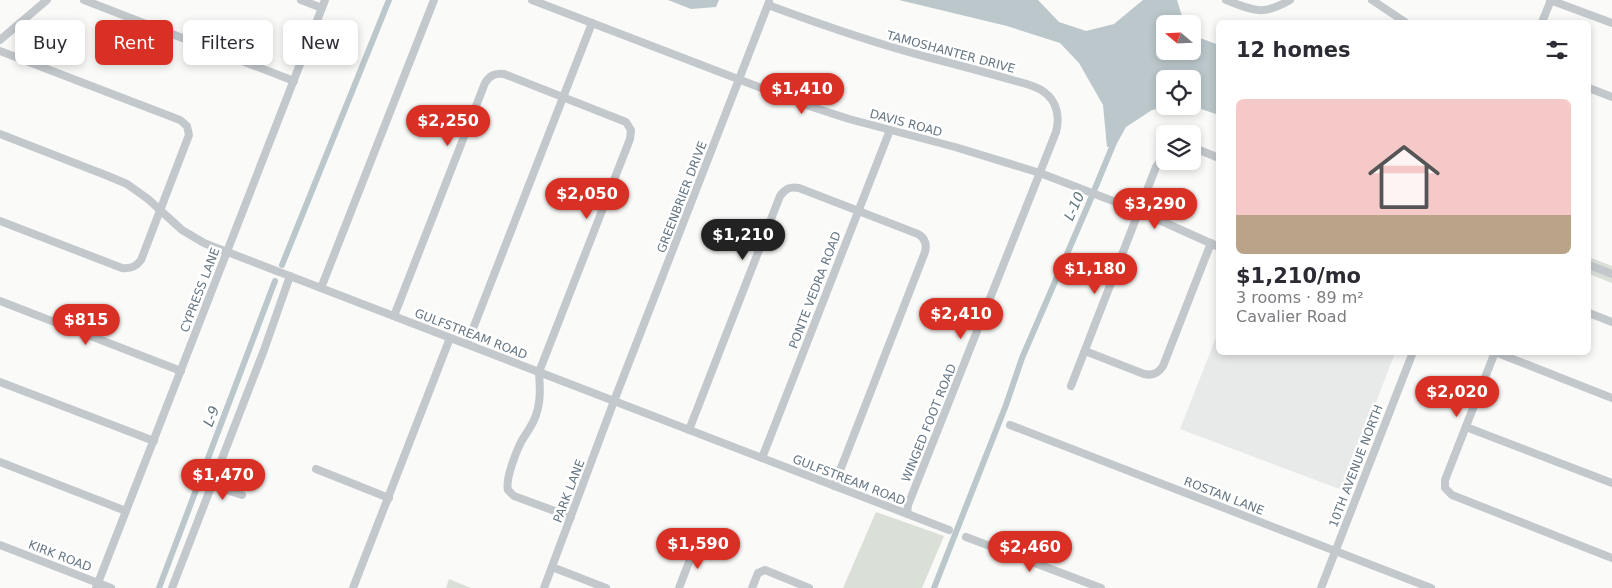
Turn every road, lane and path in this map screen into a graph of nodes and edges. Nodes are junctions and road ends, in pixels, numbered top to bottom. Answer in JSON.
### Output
{"nodes":[{"id":1,"x":47,"y":0,"type":"edge"},
{"id":2,"x":84,"y":0,"type":"edge"},
{"id":3,"x":300,"y":0,"type":"edge"},
{"id":4,"x":325,"y":0,"type":"edge"},
{"id":5,"x":434,"y":0,"type":"edge"},
{"id":6,"x":532,"y":0,"type":"edge"},
{"id":7,"x":1226,"y":0,"type":"edge"},
{"id":8,"x":1290,"y":0,"type":"edge"},
{"id":9,"x":1372,"y":0,"type":"edge"},
{"id":10,"x":1550,"y":0,"type":"edge"},
{"id":11,"x":769,"y":2,"type":"edge"},
{"id":12,"x":322,"y":8,"type":"junction"},
{"id":13,"x":1402,"y":20,"type":"edge"},
{"id":14,"x":1543,"y":20,"type":"edge"},
{"id":15,"x":592,"y":23,"type":"junction"},
{"id":16,"x":1612,"y":24,"type":"edge"},
{"id":17,"x":0,"y":40,"type":"edge"},
{"id":18,"x":0,"y":51,"type":"edge"},
{"id":19,"x":739,"y":80,"type":"junction"},
{"id":20,"x":294,"y":81,"type":"junction"},
{"id":21,"x":1591,"y":89,"type":"edge"},
{"id":22,"x":563,"y":97,"type":"junction"},
{"id":23,"x":1612,"y":97,"type":"edge"},
{"id":24,"x":890,"y":130,"type":"junction"},
{"id":25,"x":0,"y":134,"type":"edge"},
{"id":26,"x":1201,"y":151,"type":"edge"},
{"id":27,"x":1216,"y":157,"type":"edge"},
{"id":28,"x":1156,"y":167,"type":"edge"},
{"id":29,"x":1040,"y":173,"type":"junction"},
{"id":30,"x":160,"y":210,"type":"junction"},
{"id":31,"x":858,"y":211,"type":"junction"},
{"id":32,"x":1139,"y":211,"type":"junction"},
{"id":33,"x":0,"y":221,"type":"edge"},
{"id":34,"x":1211,"y":243,"type":"junction"},
{"id":35,"x":1216,"y":246,"type":"edge"},
{"id":36,"x":227,"y":252,"type":"junction"},
{"id":37,"x":1591,"y":266,"type":"edge"},
{"id":38,"x":1612,"y":274,"type":"edge"},
{"id":39,"x":290,"y":276,"type":"junction"},
{"id":40,"x":322,"y":288,"type":"junction"},
{"id":41,"x":0,"y":301,"type":"edge"},
{"id":42,"x":1591,"y":314,"type":"edge"},
{"id":43,"x":394,"y":316,"type":"junction"},
{"id":44,"x":1612,"y":322,"type":"edge"},
{"id":45,"x":450,"y":338,"type":"junction"},
{"id":46,"x":467,"y":344,"type":"junction"},
{"id":47,"x":1084,"y":351,"type":"junction"},
{"id":48,"x":1412,"y":355,"type":"edge"},
{"id":49,"x":1494,"y":355,"type":"edge"},
{"id":50,"x":1503,"y":355,"type":"edge"},
{"id":51,"x":181,"y":371,"type":"junction"},
{"id":52,"x":539,"y":372,"type":"junction"},
{"id":53,"x":0,"y":382,"type":"edge"},
{"id":54,"x":1071,"y":386,"type":"dead end"},
{"id":55,"x":1612,"y":398,"type":"edge"},
{"id":56,"x":614,"y":401,"type":"junction"},
{"id":57,"x":1010,"y":425,"type":"dead end"},
{"id":58,"x":1466,"y":427,"type":"junction"},
{"id":59,"x":689,"y":430,"type":"junction"},
{"id":60,"x":154,"y":441,"type":"junction"},
{"id":61,"x":762,"y":458,"type":"junction"},
{"id":62,"x":0,"y":462,"type":"edge"},
{"id":63,"x":316,"y":469,"type":"dead end"},
{"id":64,"x":1612,"y":483,"type":"edge"},
{"id":65,"x":211,"y":485,"type":"junction"},
{"id":66,"x":834,"y":486,"type":"junction"},
{"id":67,"x":242,"y":495,"type":"dead end"},
{"id":68,"x":389,"y":498,"type":"junction"},
{"id":69,"x":126,"y":511,"type":"junction"},
{"id":70,"x":907,"y":514,"type":"junction"},
{"id":71,"x":571,"y":517,"type":"junction"},
{"id":72,"x":949,"y":530,"type":"dead end"},
{"id":73,"x":966,"y":537,"type":"dead end"},
{"id":74,"x":696,"y":544,"type":"dead end"},
{"id":75,"x":0,"y":545,"type":"edge"},
{"id":76,"x":1335,"y":551,"type":"junction"},
{"id":77,"x":1612,"y":558,"type":"edge"},
{"id":78,"x":552,"y":567,"type":"junction"},
{"id":79,"x":97,"y":586,"type":"edge"},
{"id":80,"x":111,"y":588,"type":"edge"},
{"id":81,"x":172,"y":588,"type":"edge"},
{"id":82,"x":353,"y":588,"type":"edge"},
{"id":83,"x":544,"y":588,"type":"edge"},
{"id":84,"x":606,"y":588,"type":"edge"},
{"id":85,"x":678,"y":588,"type":"edge"},
{"id":86,"x":752,"y":588,"type":"edge"},
{"id":87,"x":809,"y":588,"type":"edge"},
{"id":88,"x":1101,"y":588,"type":"edge"},
{"id":89,"x":1321,"y":588,"type":"edge"},
{"id":90,"x":1431,"y":588,"type":"edge"}],
"edges":[{"from":1,"to":17,"type":"street"},
{"from":2,"to":20,"type":"street"},
{"from":3,"to":12,"type":"street"},
{"from":4,"to":12,"type":"street","name":"CYPRESS LANE"},
{"from":5,"to":40,"type":"street"},
{"from":6,"to":15,"type":"street","name":"DAVIS ROAD"},
{"from":7,"to":8,"type":"street"},
{"from":9,"to":13,"type":"street"},
{"from":10,"to":14,"type":"street"},
{"from":10,"to":16,"type":"street"},
{"from":11,"to":19,"type":"street","name":"GREENBRIER DRIVE"},
{"from":11,"to":29,"type":"street","name":"TAMOSHANTER DRIVE"},
{"from":12,"to":20,"type":"street","name":"CYPRESS LANE"},
{"from":15,"to":19,"type":"street","name":"DAVIS ROAD"},
{"from":15,"to":22,"type":"street"},
{"from":18,"to":30,"type":"street"},
{"from":19,"to":24,"type":"street","name":"DAVIS ROAD"},
{"from":19,"to":56,"type":"street","name":"GREENBRIER DRIVE"},
{"from":20,"to":36,"type":"street","name":"CYPRESS LANE"},
{"from":21,"to":23,"type":"street"},
{"from":22,"to":43,"type":"street"},
{"from":22,"to":46,"type":"street"},
{"from":22,"to":52,"type":"street"},
{"from":24,"to":29,"type":"street","name":"DAVIS ROAD"},
{"from":24,"to":31,"type":"street","name":"PONTE VEDRA ROAD"},
{"from":25,"to":30,"type":"street","name":"GULFSTREAM ROAD"},
{"from":26,"to":27,"type":"street"},
{"from":28,"to":32,"type":"street"},
{"from":29,"to":32,"type":"street","name":"DAVIS ROAD"},
{"from":29,"to":70,"type":"street","name":"WINGED FOOT ROAD"},
{"from":30,"to":33,"type":"street"},
{"from":30,"to":36,"type":"street","name":"GULFSTREAM ROAD"},
{"from":31,"to":59,"type":"street"},
{"from":31,"to":61,"type":"street","name":"PONTE VEDRA ROAD"},
{"from":31,"to":66,"type":"street"},
{"from":32,"to":34,"type":"street","name":"DAVIS ROAD"},
{"from":32,"to":47,"type":"street"},
{"from":34,"to":35,"type":"street","name":"DAVIS ROAD"},
{"from":34,"to":47,"type":"street"},
{"from":36,"to":39,"type":"street","name":"GULFSTREAM ROAD"},
{"from":36,"to":51,"type":"street","name":"CYPRESS LANE"},
{"from":37,"to":38,"type":"street"},
{"from":39,"to":40,"type":"street","name":"GULFSTREAM ROAD"},
{"from":39,"to":65,"type":"street"},
{"from":40,"to":43,"type":"street","name":"GULFSTREAM ROAD"},
{"from":41,"to":51,"type":"street"},
{"from":42,"to":44,"type":"street"},
{"from":43,"to":45,"type":"street","name":"GULFSTREAM ROAD"},
{"from":45,"to":46,"type":"street","name":"GULFSTREAM ROAD"},
{"from":45,"to":68,"type":"street"},
{"from":46,"to":52,"type":"street","name":"GULFSTREAM ROAD"},
{"from":47,"to":54,"type":"street"},
{"from":48,"to":76,"type":"street","name":"10TH AVENUE NORTH"},
{"from":49,"to":58,"type":"street"},
{"from":50,"to":55,"type":"street"},
{"from":51,"to":60,"type":"street","name":"CYPRESS LANE"},
{"from":52,"to":56,"type":"street","name":"GULFSTREAM ROAD"},
{"from":52,"to":71,"type":"street"},
{"from":53,"to":60,"type":"street"},
{"from":56,"to":59,"type":"street","name":"GULFSTREAM ROAD"},
{"from":56,"to":71,"type":"street","name":"PARK LANE"},
{"from":57,"to":76,"type":"street","name":"ROSTAN LANE"},
{"from":58,"to":64,"type":"street"},
{"from":58,"to":77,"type":"street"},
{"from":59,"to":61,"type":"street","name":"GULFSTREAM ROAD"},
{"from":60,"to":69,"type":"street","name":"CYPRESS LANE"},
{"from":61,"to":66,"type":"street","name":"GULFSTREAM ROAD"},
{"from":62,"to":69,"type":"street"},
{"from":63,"to":68,"type":"street"},
{"from":65,"to":67,"type":"street"},
{"from":65,"to":81,"type":"street"},
{"from":66,"to":70,"type":"street","name":"GULFSTREAM ROAD"},
{"from":68,"to":82,"type":"street"},
{"from":69,"to":79,"type":"street","name":"CYPRESS LANE"},
{"from":70,"to":72,"type":"street","name":"GULFSTREAM ROAD"},
{"from":71,"to":78,"type":"street","name":"PARK LANE"},
{"from":73,"to":88,"type":"street"},
{"from":74,"to":85,"type":"street"},
{"from":75,"to":79,"type":"street","name":"KIRK ROAD"},
{"from":76,"to":89,"type":"street","name":"10TH AVENUE NORTH"},
{"from":76,"to":90,"type":"street","name":"ROSTAN LANE"},
{"from":78,"to":83,"type":"street","name":"PARK LANE"},
{"from":78,"to":84,"type":"street"},
{"from":79,"to":80,"type":"street","name":"KIRK ROAD"},
{"from":86,"to":87,"type":"street"}]}
